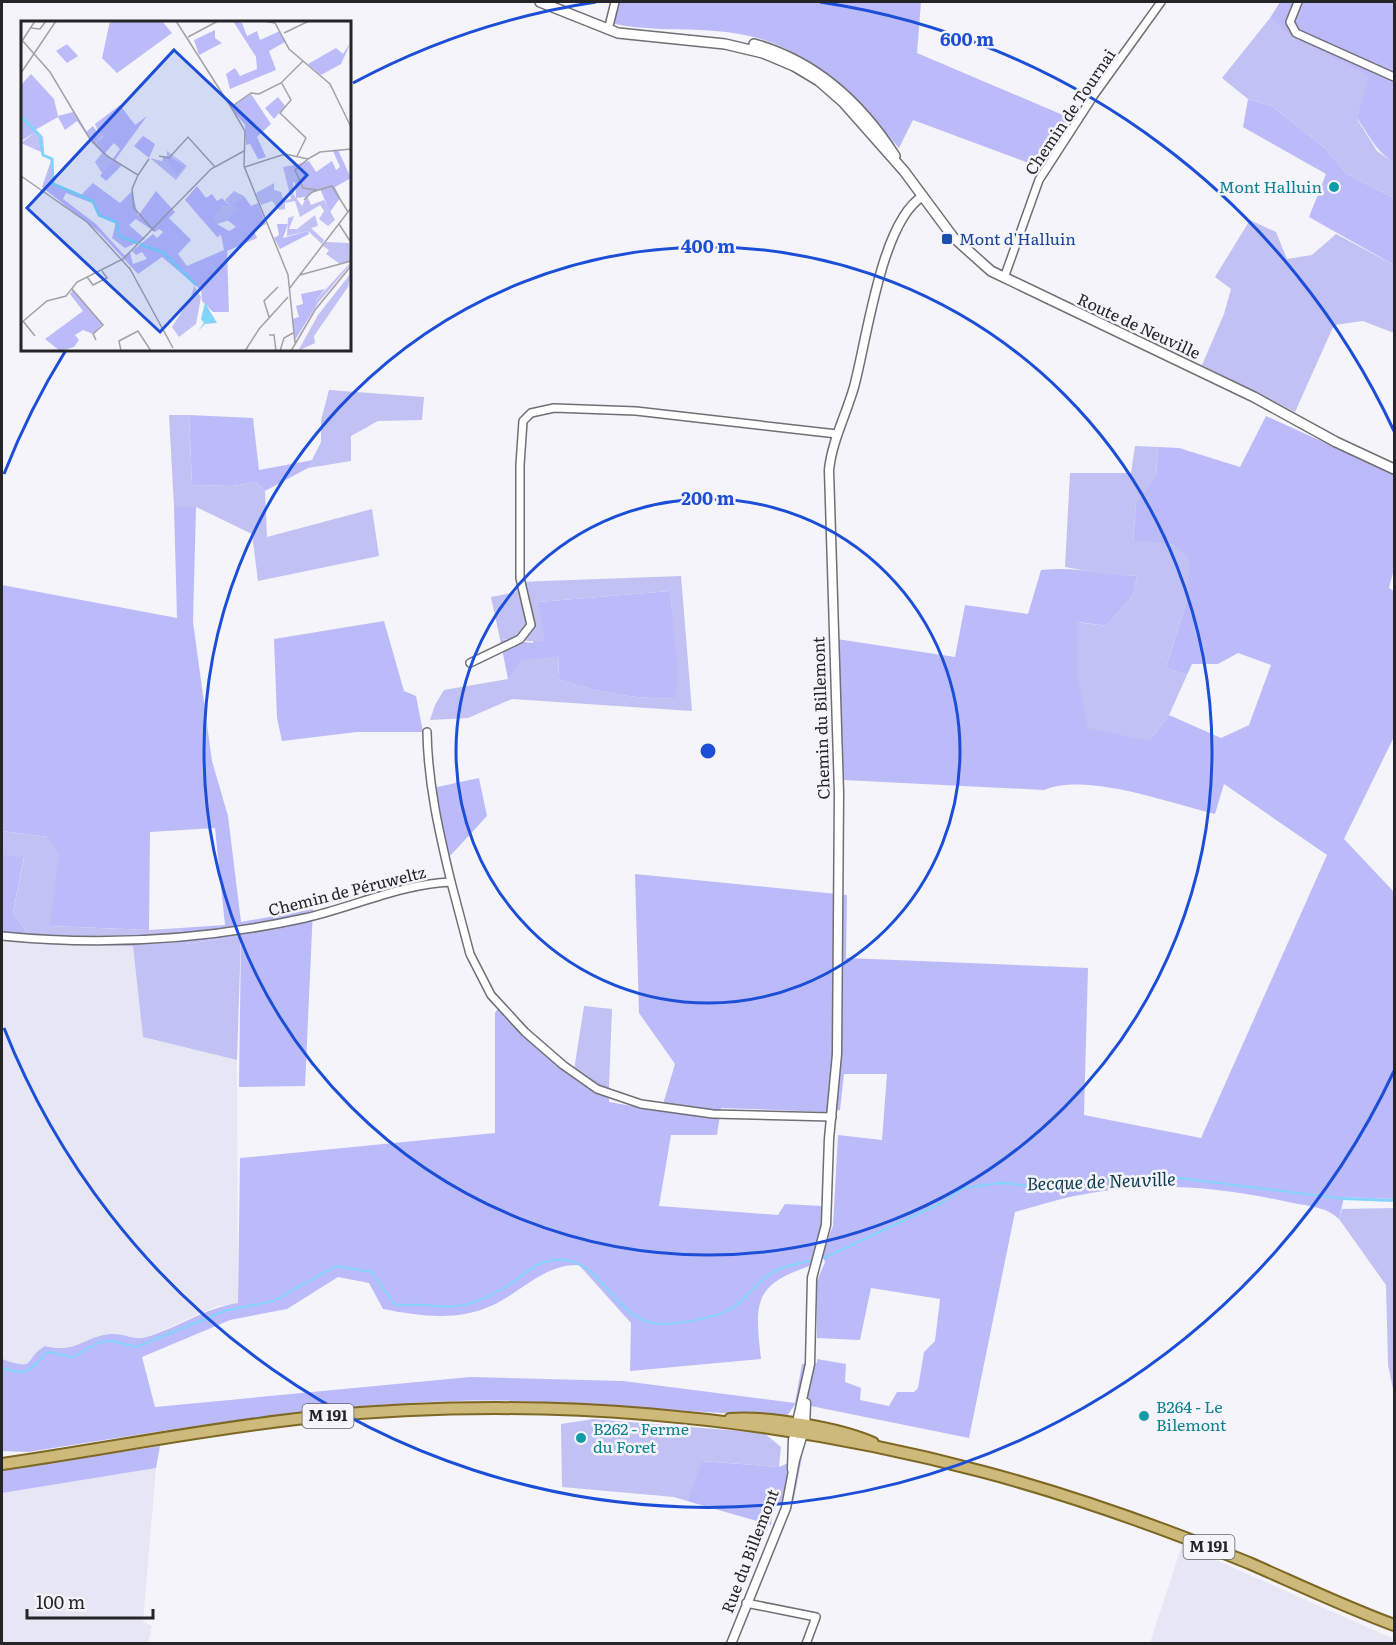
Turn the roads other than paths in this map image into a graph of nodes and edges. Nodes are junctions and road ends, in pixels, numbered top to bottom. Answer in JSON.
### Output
{"nodes":[{"id":1,"x":540,"y":2,"type":"edge"},
{"id":2,"x":615,"y":2,"type":"edge"},
{"id":3,"x":1161,"y":2,"type":"edge"},
{"id":4,"x":1298,"y":2,"type":"edge"},
{"id":5,"x":608,"y":30,"type":"junction"},
{"id":6,"x":1395,"y":77,"type":"edge"},
{"id":7,"x":923,"y":196,"type":"junction"},
{"id":8,"x":1004,"y":278,"type":"junction"},
{"id":9,"x":837,"y":434,"type":"junction"},
{"id":10,"x":1395,"y":469,"type":"edge"},
{"id":11,"x":470,"y":663,"type":"dead end"},
{"id":12,"x":427,"y":732,"type":"dead end"},
{"id":13,"x":451,"y":882,"type":"junction"},
{"id":14,"x":2,"y":936,"type":"edge"},
{"id":15,"x":832,"y":1117,"type":"junction"},
{"id":16,"x":818,"y":1257,"type":"joint"},
{"id":17,"x":800,"y":1430,"type":"junction"},
{"id":18,"x":2,"y":1456,"type":"edge"},
{"id":19,"x":39,"y":1458,"type":"junction"},
{"id":20,"x":2,"y":1464,"type":"edge"},
{"id":21,"x":746,"y":1603,"type":"junction"},
{"id":22,"x":1391,"y":1624,"type":"edge"},
{"id":23,"x":731,"y":1644,"type":"edge"},
{"id":24,"x":806,"y":1644,"type":"edge"}],
"edges":[{"from":1,"to":5,"type":"main road","name":"Route de Neuville"},
{"from":2,"to":5,"type":"street"},
{"from":3,"to":8,"type":"street","name":"Chemin de Tournai"},
{"from":4,"to":6,"type":"street"},
{"from":5,"to":7,"type":"main road","name":"Route de Neuville"},
{"from":7,"to":8,"type":"main road","name":"Route de Neuville"},
{"from":7,"to":9,"type":"street","name":"Chemin du Billemont"},
{"from":8,"to":10,"type":"main road","name":"Route de Neuville"},
{"from":9,"to":11,"type":"street"},
{"from":9,"to":15,"type":"street","name":"Chemin du Billemont"},
{"from":12,"to":13,"type":"street"},
{"from":13,"to":14,"type":"street","name":"Chemin de Péruweltz"},
{"from":13,"to":15,"type":"street","name":"Chemin de Péruweltz"},
{"from":15,"to":16,"type":"street","name":"Chemin du Billemont"},
{"from":16,"to":17,"type":"street","name":"Rue du Billemont"},
{"from":17,"to":19,"type":"main road","number":"M 191"},
{"from":17,"to":21,"type":"street","name":"Rue du Billemont"},
{"from":17,"to":22,"type":"main road","number":"M 191"},
{"from":18,"to":19,"type":"main road","number":"M 191"},
{"from":19,"to":20,"type":"main road","number":"M 191"},
{"from":21,"to":23,"type":"street","name":"Rue du Billemont"},
{"from":21,"to":24,"type":"street"}]}
